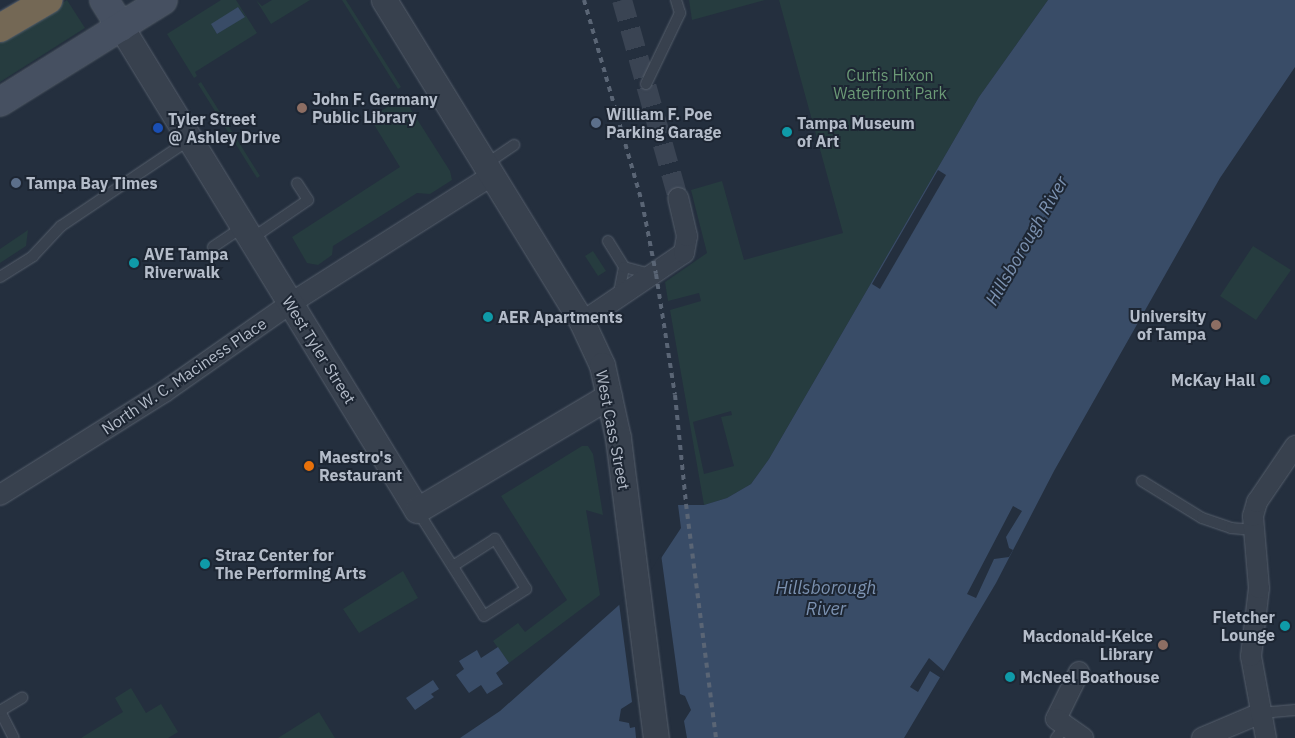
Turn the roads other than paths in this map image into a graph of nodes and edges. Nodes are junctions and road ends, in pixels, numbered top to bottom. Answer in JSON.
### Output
{"nodes":[{"id":1,"x":48,"y":0,"type":"edge"},
{"id":2,"x":104,"y":0,"type":"edge"},
{"id":3,"x":163,"y":0,"type":"edge"},
{"id":4,"x":384,"y":0,"type":"edge"},
{"id":5,"x":676,"y":0,"type":"edge"},
{"id":6,"x":121,"y":27,"type":"junction"},
{"id":7,"x":0,"y":28,"type":"edge"},
{"id":8,"x":646,"y":84,"type":"dead end"},
{"id":9,"x":0,"y":102,"type":"edge"},
{"id":10,"x":190,"y":140,"type":"junction"},
{"id":11,"x":514,"y":145,"type":"dead end"},
{"id":12,"x":489,"y":170,"type":"junction"},
{"id":13,"x":297,"y":183,"type":"dead end"},
{"id":14,"x":678,"y":198,"type":"tunnel mouth"},
{"id":15,"x":247,"y":233,"type":"junction"},
{"id":16,"x":608,"y":241,"type":"dead end"},
{"id":17,"x":212,"y":247,"type":"dead end"},
{"id":18,"x":624,"y":266,"type":"junction"},
{"id":19,"x":656,"y":274,"type":"junction"},
{"id":20,"x":0,"y":277,"type":"edge"},
{"id":21,"x":616,"y":301,"type":"junction"},
{"id":22,"x":291,"y":303,"type":"junction"},
{"id":23,"x":582,"y":322,"type":"junction"},
{"id":24,"x":609,"y":396,"type":"junction"},
{"id":25,"x":1295,"y":446,"type":"edge"},
{"id":26,"x":1142,"y":482,"type":"dead end"},
{"id":27,"x":0,"y":495,"type":"edge"},
{"id":28,"x":418,"y":510,"type":"junction"},
{"id":29,"x":1253,"y":530,"type":"junction"},
{"id":30,"x":453,"y":566,"type":"junction"},
{"id":31,"x":1079,"y":672,"type":"dead end"},
{"id":32,"x":22,"y":698,"type":"dead end"},
{"id":33,"x":1295,"y":710,"type":"edge"},
{"id":34,"x":0,"y":711,"type":"edge"},
{"id":35,"x":1261,"y":713,"type":"junction"},
{"id":36,"x":1061,"y":732,"type":"edge"},
{"id":37,"x":14,"y":738,"type":"edge"},
{"id":38,"x":656,"y":738,"type":"edge"},
{"id":39,"x":1084,"y":738,"type":"edge"},
{"id":40,"x":1202,"y":738,"type":"edge"},
{"id":41,"x":1266,"y":738,"type":"edge"}],
"edges":[{"from":1,"to":7,"type":"highway"},
{"from":2,"to":6,"type":"main road","name":"West Tyler Street"},
{"from":3,"to":6,"type":"main road"},
{"from":4,"to":12,"type":"street","name":"West Cass Street"},
{"from":5,"to":8,"type":"lane"},
{"from":6,"to":9,"type":"main road"},
{"from":6,"to":10,"type":"street","name":"West Tyler Street"},
{"from":10,"to":15,"type":"street","name":"West Tyler Street"},
{"from":10,"to":20,"type":"lane"},
{"from":11,"to":12,"type":"lane"},
{"from":12,"to":22,"type":"street","name":"North W. C. Maciness Place"},
{"from":12,"to":23,"type":"street","name":"West Cass Street"},
{"from":13,"to":15,"type":"lane"},
{"from":14,"to":19,"type":"street"},
{"from":15,"to":17,"type":"lane"},
{"from":15,"to":22,"type":"street","name":"West Tyler Street"},
{"from":16,"to":18,"type":"lane"},
{"from":18,"to":19,"type":"lane"},
{"from":18,"to":21,"type":"lane"},
{"from":19,"to":21,"type":"street"},
{"from":21,"to":23,"type":"street"},
{"from":22,"to":27,"type":"street","name":"North W. C. Maciness Place"},
{"from":22,"to":28,"type":"street","name":"West Tyler Street"},
{"from":23,"to":24,"type":"street","name":"West Cass Street"},
{"from":24,"to":28,"type":"street"},
{"from":24,"to":38,"type":"street","name":"West Cass Street"},
{"from":25,"to":29,"type":"street"},
{"from":26,"to":29,"type":"lane"},
{"from":28,"to":30,"type":"lane"},
{"from":29,"to":35,"type":"street"},
{"from":30,"to":30,"type":"lane"},
{"from":31,"to":36,"type":"street"},
{"from":32,"to":34,"type":"lane"},
{"from":33,"to":35,"type":"lane"},
{"from":34,"to":37,"type":"lane"},
{"from":35,"to":40,"type":"street"},
{"from":35,"to":41,"type":"street"},
{"from":36,"to":39,"type":"street"}]}
